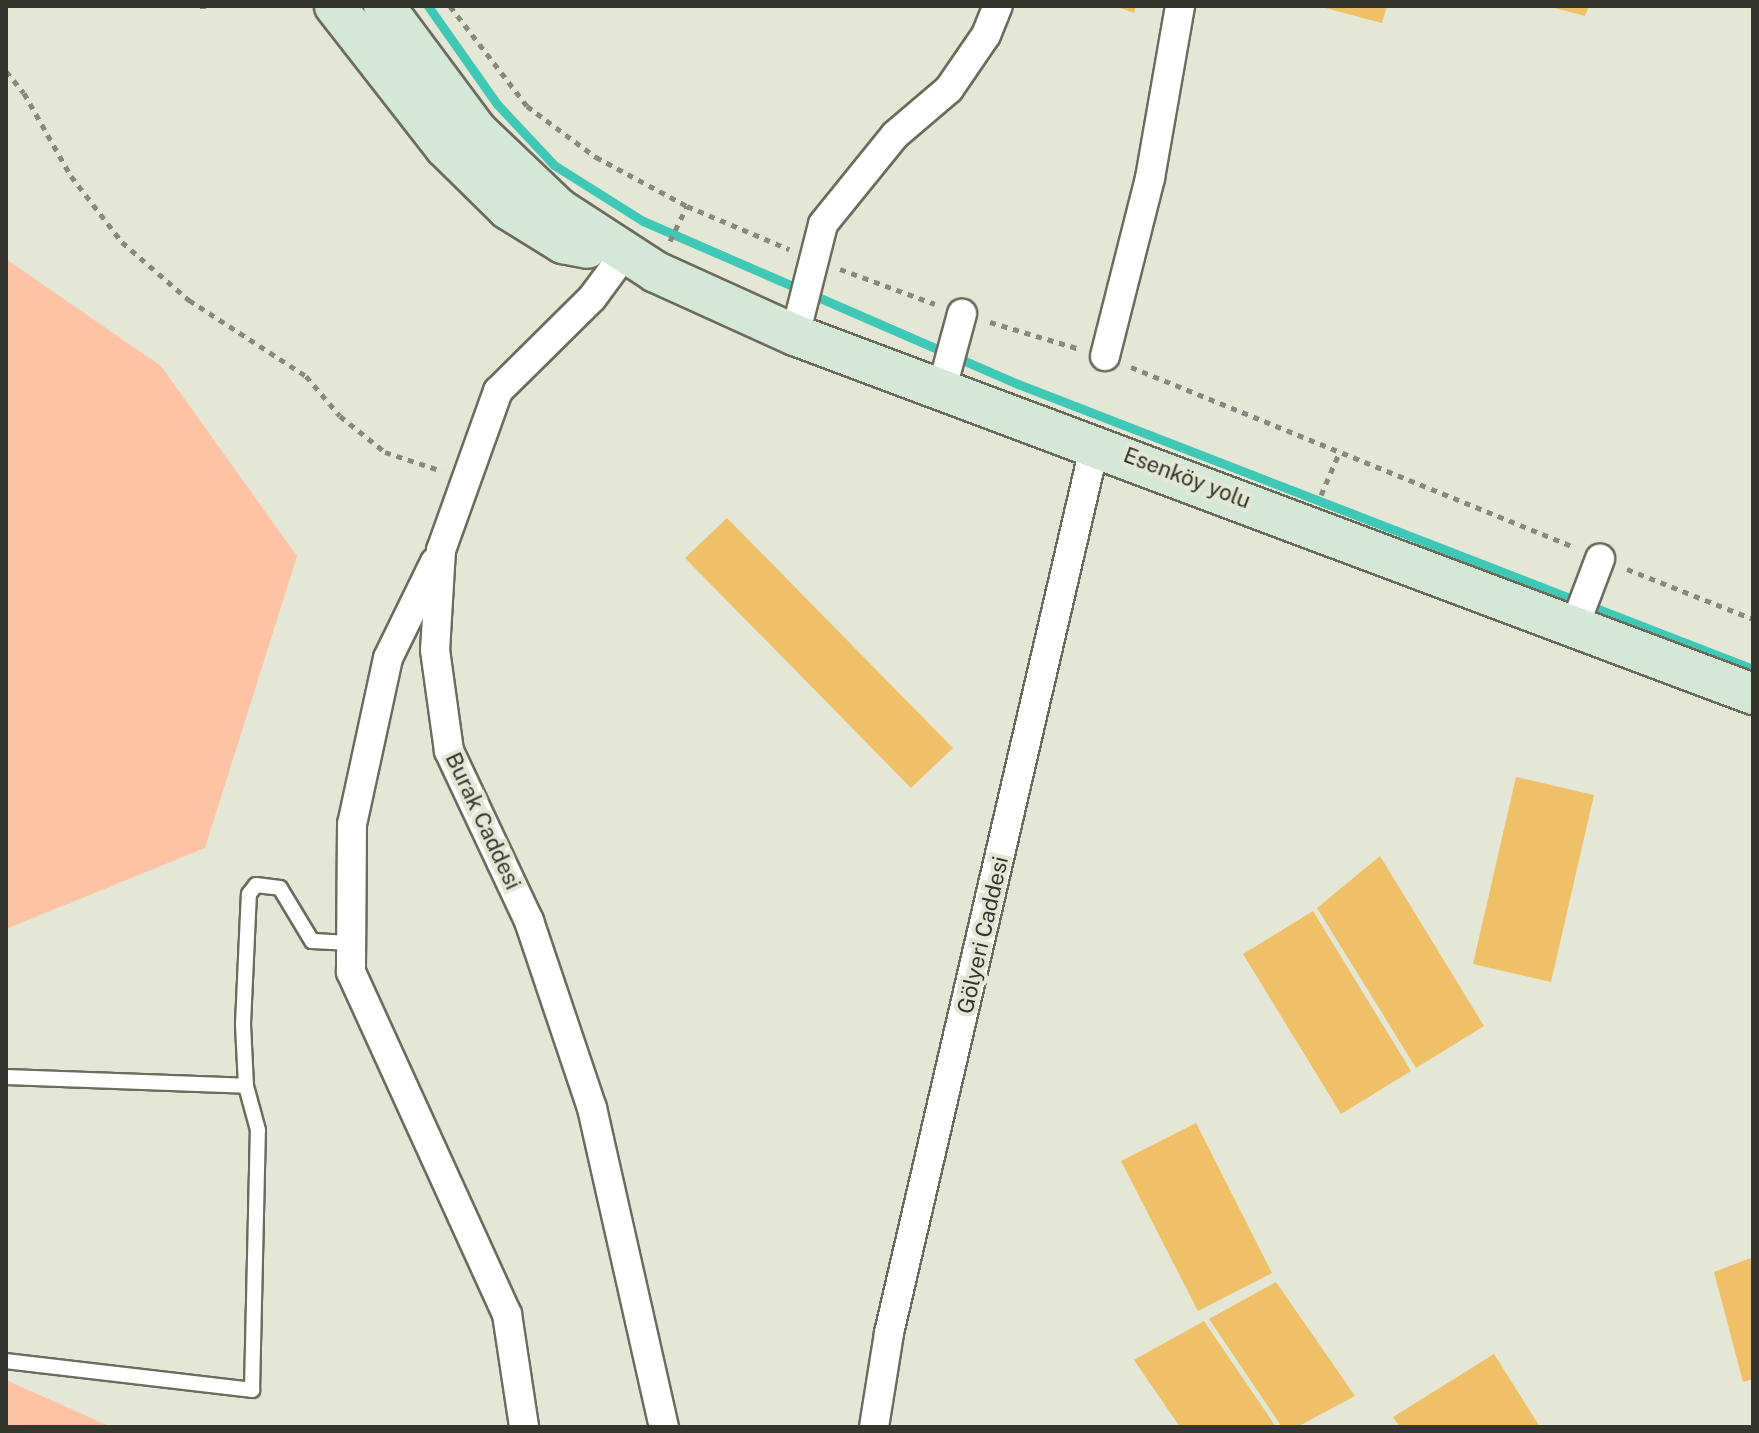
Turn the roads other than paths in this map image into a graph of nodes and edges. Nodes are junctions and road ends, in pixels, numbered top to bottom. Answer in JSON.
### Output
{"nodes":[{"id":1,"x":335,"y":6,"type":"edge"},
{"id":2,"x":384,"y":6,"type":"edge"},
{"id":3,"x":998,"y":6,"type":"edge"},
{"id":4,"x":1180,"y":6,"type":"edge"},
{"id":5,"x":623,"y":256,"type":"junction"},
{"id":6,"x":800,"y":322,"type":"junction"},
{"id":7,"x":958,"y":327,"type":"dead end"},
{"id":8,"x":1105,"y":356,"type":"dead end"},
{"id":9,"x":945,"y":379,"type":"junction"},
{"id":10,"x":1095,"y":444,"type":"junction"},
{"id":11,"x":441,"y":550,"type":"junction"},
{"id":12,"x":1600,"y":559,"type":"dead end"},
{"id":13,"x":1581,"y":610,"type":"junction"},
{"id":14,"x":1753,"y":694,"type":"edge"},
{"id":15,"x":351,"y":943,"type":"junction"},
{"id":16,"x":6,"y":1077,"type":"edge"},
{"id":17,"x":246,"y":1086,"type":"junction"},
{"id":18,"x":6,"y":1361,"type":"edge"},
{"id":19,"x":524,"y":1427,"type":"edge"},
{"id":20,"x":664,"y":1427,"type":"edge"},
{"id":21,"x":874,"y":1427,"type":"edge"}],
"edges":[{"from":1,"to":5,"type":"street"},
{"from":2,"to":5,"type":"street"},
{"from":3,"to":6,"type":"street"},
{"from":4,"to":8,"type":"street"},
{"from":5,"to":6,"type":"street","name":"Esenköy yolu"},
{"from":5,"to":11,"type":"street","name":"Burak Caddesi"},
{"from":6,"to":9,"type":"street","name":"Esenköy yolu"},
{"from":7,"to":9,"type":"street"},
{"from":9,"to":10,"type":"street","name":"Esenköy yolu"},
{"from":10,"to":13,"type":"street","name":"Esenköy yolu"},
{"from":10,"to":21,"type":"street","name":"Gölyeri Caddesi"},
{"from":11,"to":15,"type":"street"},
{"from":11,"to":20,"type":"street","name":"Burak Caddesi"},
{"from":12,"to":13,"type":"street"},
{"from":13,"to":14,"type":"street","name":"Esenköy yolu"},
{"from":15,"to":17,"type":"lane"},
{"from":15,"to":19,"type":"street"},
{"from":16,"to":17,"type":"lane"},
{"from":17,"to":18,"type":"lane"}]}
